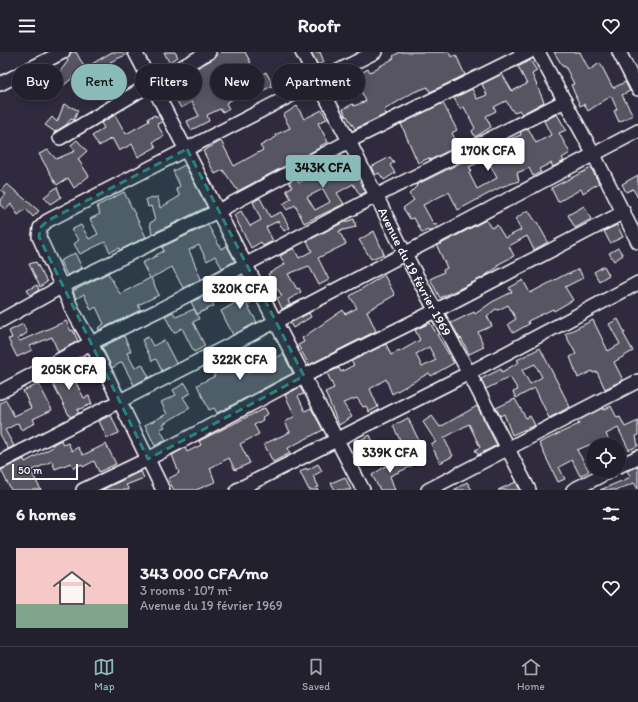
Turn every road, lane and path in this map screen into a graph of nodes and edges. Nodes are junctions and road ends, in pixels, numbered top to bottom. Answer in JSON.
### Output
{"nodes":[{"id":1,"x":64,"y":52,"type":"edge"},
{"id":2,"x":135,"y":52,"type":"edge"},
{"id":3,"x":209,"y":52,"type":"edge"},
{"id":4,"x":302,"y":52,"type":"edge"},
{"id":5,"x":375,"y":52,"type":"edge"},
{"id":6,"x":529,"y":52,"type":"edge"},
{"id":7,"x":538,"y":52,"type":"edge"},
{"id":8,"x":619,"y":52,"type":"edge"},
{"id":9,"x":141,"y":64,"type":"edge"},
{"id":10,"x":187,"y":64,"type":"edge"},
{"id":11,"x":308,"y":64,"type":"edge"},
{"id":12,"x":351,"y":64,"type":"edge"},
{"id":13,"x":0,"y":84,"type":"edge"},
{"id":14,"x":638,"y":89,"type":"edge"},
{"id":15,"x":135,"y":93,"type":"edge"},
{"id":16,"x":160,"y":100,"type":"edge"},
{"id":17,"x":281,"y":100,"type":"edge"},
{"id":18,"x":327,"y":100,"type":"edge"},
{"id":19,"x":565,"y":101,"type":"junction"},
{"id":20,"x":638,"y":132,"type":"edge"},
{"id":21,"x":60,"y":138,"type":"dead end"},
{"id":22,"x":349,"y":141,"type":"junction"},
{"id":23,"x":187,"y":149,"type":"junction"},
{"id":24,"x":594,"y":155,"type":"junction"},
{"id":25,"x":376,"y":196,"type":"junction"},
{"id":26,"x":218,"y":211,"type":"junction"},
{"id":27,"x":624,"y":212,"type":"junction"},
{"id":28,"x":638,"y":242,"type":"edge"},
{"id":29,"x":405,"y":254,"type":"junction"},
{"id":30,"x":247,"y":264,"type":"junction"},
{"id":31,"x":638,"y":284,"type":"edge"},
{"id":32,"x":61,"y":287,"type":"junction"},
{"id":33,"x":435,"y":311,"type":"junction"},
{"id":34,"x":0,"y":321,"type":"edge"},
{"id":35,"x":275,"y":322,"type":"junction"},
{"id":36,"x":91,"y":343,"type":"junction"},
{"id":37,"x":469,"y":373,"type":"junction"},
{"id":38,"x":304,"y":376,"type":"junction"},
{"id":39,"x":638,"y":381,"type":"edge"},
{"id":40,"x":0,"y":392,"type":"edge"},
{"id":41,"x":118,"y":402,"type":"junction"},
{"id":42,"x":336,"y":440,"type":"junction"},
{"id":43,"x":508,"y":450,"type":"junction"},
{"id":44,"x":638,"y":457,"type":"edge"},
{"id":45,"x":148,"y":459,"type":"junction"},
{"id":46,"x":0,"y":462,"type":"edge"},
{"id":47,"x":626,"y":463,"type":"edge"},
{"id":48,"x":596,"y":478,"type":"edge"},
{"id":49,"x":83,"y":490,"type":"edge"},
{"id":50,"x":163,"y":490,"type":"edge"},
{"id":51,"x":237,"y":490,"type":"edge"},
{"id":52,"x":363,"y":490,"type":"edge"},
{"id":53,"x":428,"y":490,"type":"edge"},
{"id":54,"x":529,"y":490,"type":"edge"},
{"id":55,"x":573,"y":490,"type":"edge"}],
"edges":[{"from":1,"to":13,"type":"street"},
{"from":2,"to":9,"type":"street"},
{"from":3,"to":10,"type":"street"},
{"from":4,"to":11,"type":"street","name":"Avenue du 19 février 1969"},
{"from":5,"to":12,"type":"street"},
{"from":6,"to":22,"type":"street"},
{"from":7,"to":19,"type":"street"},
{"from":8,"to":14,"type":"street"},
{"from":15,"to":21,"type":"street"},
{"from":16,"to":23,"type":"street"},
{"from":17,"to":23,"type":"street"},
{"from":18,"to":22,"type":"street","name":"Avenue du 19 février 1969"},
{"from":19,"to":24,"type":"street"},
{"from":19,"to":25,"type":"street"},
{"from":20,"to":24,"type":"street"},
{"from":22,"to":25,"type":"street","name":"Avenue du 19 février 1969"},
{"from":22,"to":26,"type":"street"},
{"from":23,"to":26,"type":"street"},
{"from":23,"to":32,"type":"street"},
{"from":24,"to":27,"type":"street"},
{"from":24,"to":29,"type":"street"},
{"from":25,"to":29,"type":"street","name":"Avenue du 19 février 1969"},
{"from":25,"to":30,"type":"street"},
{"from":26,"to":30,"type":"street"},
{"from":26,"to":32,"type":"street"},
{"from":27,"to":28,"type":"street"},
{"from":27,"to":33,"type":"street"},
{"from":29,"to":33,"type":"street","name":"Avenue du 19 février 1969"},
{"from":29,"to":35,"type":"street"},
{"from":30,"to":35,"type":"street"},
{"from":30,"to":36,"type":"street"},
{"from":31,"to":37,"type":"street"},
{"from":32,"to":34,"type":"street"},
{"from":32,"to":36,"type":"street"},
{"from":33,"to":37,"type":"street","name":"Avenue du 19 février 1969"},
{"from":33,"to":38,"type":"street"},
{"from":35,"to":38,"type":"street"},
{"from":35,"to":41,"type":"street"},
{"from":36,"to":40,"type":"street"},
{"from":36,"to":41,"type":"street"},
{"from":37,"to":42,"type":"street"},
{"from":37,"to":43,"type":"street","name":"Avenue du 19 février 1969"},
{"from":38,"to":42,"type":"street"},
{"from":38,"to":45,"type":"street"},
{"from":39,"to":43,"type":"street"},
{"from":41,"to":45,"type":"street"},
{"from":41,"to":46,"type":"street"},
{"from":42,"to":51,"type":"street"},
{"from":42,"to":52,"type":"street"},
{"from":43,"to":53,"type":"street"},
{"from":43,"to":54,"type":"street","name":"Avenue du 19 février 1969"},
{"from":44,"to":47,"type":"street"},
{"from":45,"to":49,"type":"street"},
{"from":45,"to":50,"type":"street"},
{"from":48,"to":55,"type":"street"}]}
